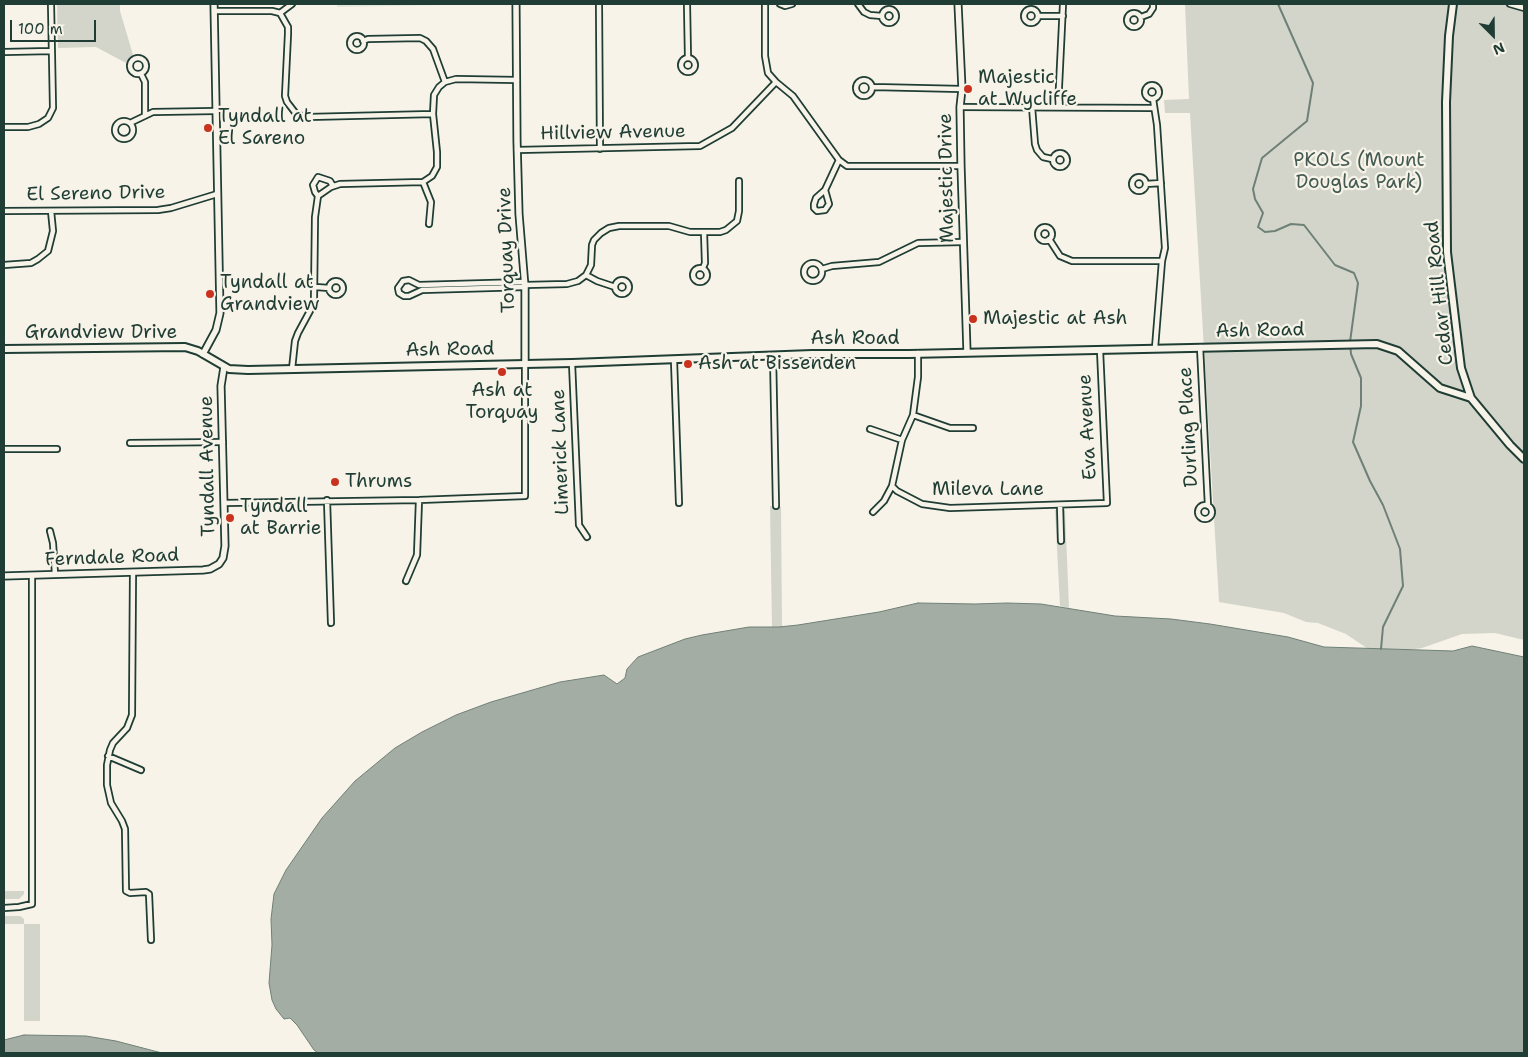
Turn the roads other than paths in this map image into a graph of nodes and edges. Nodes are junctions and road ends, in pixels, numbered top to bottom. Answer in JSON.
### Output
{"nodes":[{"id":1,"x":50,"y":4,"type":"edge"},
{"id":2,"x":214,"y":4,"type":"edge"},
{"id":3,"x":292,"y":4,"type":"edge"},
{"id":4,"x":516,"y":4,"type":"edge"},
{"id":5,"x":599,"y":4,"type":"edge"},
{"id":6,"x":687,"y":4,"type":"edge"},
{"id":7,"x":765,"y":4,"type":"edge"},
{"id":8,"x":772,"y":4,"type":"edge"},
{"id":9,"x":780,"y":4,"type":"edge"},
{"id":10,"x":792,"y":4,"type":"edge"},
{"id":11,"x":858,"y":4,"type":"edge"},
{"id":12,"x":958,"y":4,"type":"edge"},
{"id":13,"x":1063,"y":4,"type":"edge"},
{"id":14,"x":1153,"y":4,"type":"edge"},
{"id":15,"x":1453,"y":4,"type":"edge"},
{"id":16,"x":1510,"y":4,"type":"edge"},
{"id":17,"x":1524,"y":8,"type":"edge"},
{"id":18,"x":214,"y":11,"type":"junction"},
{"id":19,"x":280,"y":13,"type":"junction"},
{"id":20,"x":882,"y":16,"type":"dead end"},
{"id":21,"x":1038,"y":16,"type":"dead end"},
{"id":22,"x":1063,"y":16,"type":"junction"},
{"id":23,"x":1141,"y":17,"type":"dead end"},
{"id":24,"x":363,"y":41,"type":"dead end"},
{"id":25,"x":52,"y":51,"type":"junction"},
{"id":26,"x":4,"y":52,"type":"edge"},
{"id":27,"x":688,"y":58,"type":"dead end"},
{"id":28,"x":141,"y":74,"type":"dead end"},
{"id":29,"x":517,"y":80,"type":"junction"},
{"id":30,"x":445,"y":82,"type":"junction"},
{"id":31,"x":776,"y":82,"type":"junction"},
{"id":32,"x":873,"y":87,"type":"dead end"},
{"id":33,"x":962,"y":89,"type":"junction"},
{"id":34,"x":1153,"y":99,"type":"dead end"},
{"id":35,"x":960,"y":107,"type":"junction"},
{"id":36,"x":1032,"y":107,"type":"junction"},
{"id":37,"x":1058,"y":107,"type":"junction"},
{"id":38,"x":1154,"y":108,"type":"junction"},
{"id":39,"x":215,"y":111,"type":"junction"},
{"id":40,"x":432,"y":114,"type":"junction"},
{"id":41,"x":145,"y":115,"type":"junction"},
{"id":42,"x":130,"y":124,"type":"dead end"},
{"id":43,"x":4,"y":128,"type":"edge"},
{"id":44,"x":600,"y":149,"type":"junction"},
{"id":45,"x":517,"y":150,"type":"junction"},
{"id":46,"x":1052,"y":159,"type":"dead end"},
{"id":47,"x":839,"y":160,"type":"junction"},
{"id":48,"x":961,"y":166,"type":"junction"},
{"id":49,"x":739,"y":181,"type":"dead end"},
{"id":50,"x":423,"y":182,"type":"junction"},
{"id":51,"x":1161,"y":183,"type":"junction"},
{"id":52,"x":1146,"y":184,"type":"dead end"},
{"id":53,"x":333,"y":186,"type":"junction"},
{"id":54,"x":825,"y":190,"type":"junction"},
{"id":55,"x":217,"y":194,"type":"junction"},
{"id":56,"x":318,"y":196,"type":"junction"},
{"id":57,"x":4,"y":211,"type":"edge"},
{"id":58,"x":50,"y":211,"type":"junction"},
{"id":59,"x":429,"y":224,"type":"dead end"},
{"id":60,"x":704,"y":232,"type":"junction"},
{"id":61,"x":1049,"y":239,"type":"dead end"},
{"id":62,"x":963,"y":242,"type":"junction"},
{"id":63,"x":1162,"y":261,"type":"junction"},
{"id":64,"x":4,"y":265,"type":"edge"},
{"id":65,"x":703,"y":268,"type":"dead end"},
{"id":66,"x":822,"y":269,"type":"junction"},
{"id":67,"x":586,"y":275,"type":"junction"},
{"id":68,"x":525,"y":285,"type":"junction"},
{"id":69,"x":316,"y":287,"type":"junction"},
{"id":70,"x":615,"y":287,"type":"dead end"},
{"id":71,"x":329,"y":288,"type":"dead end"},
{"id":72,"x":1200,"y":347,"type":"junction"},
{"id":73,"x":1155,"y":348,"type":"junction"},
{"id":74,"x":4,"y":349,"type":"edge"},
{"id":75,"x":1100,"y":350,"type":"junction"},
{"id":76,"x":967,"y":352,"type":"junction"},
{"id":77,"x":918,"y":353,"type":"junction"},
{"id":78,"x":203,"y":354,"type":"junction"},
{"id":79,"x":774,"y":355,"type":"junction"},
{"id":80,"x":674,"y":360,"type":"junction"},
{"id":81,"x":572,"y":363,"type":"junction"},
{"id":82,"x":525,"y":364,"type":"junction"},
{"id":83,"x":224,"y":367,"type":"junction"},
{"id":84,"x":292,"y":369,"type":"junction"},
{"id":85,"x":1470,"y":398,"type":"junction"},
{"id":86,"x":912,"y":416,"type":"junction"},
{"id":87,"x":973,"y":428,"type":"dead end"},
{"id":88,"x":870,"y":429,"type":"dead end"},
{"id":89,"x":902,"y":440,"type":"junction"},
{"id":90,"x":223,"y":442,"type":"junction"},
{"id":91,"x":130,"y":443,"type":"dead end"},
{"id":92,"x":4,"y":449,"type":"edge"},
{"id":93,"x":57,"y":449,"type":"dead end"},
{"id":94,"x":1524,"y":459,"type":"edge"},
{"id":95,"x":892,"y":486,"type":"junction"},
{"id":96,"x":327,"y":500,"type":"junction"},
{"id":97,"x":419,"y":500,"type":"junction"},
{"id":98,"x":224,"y":503,"type":"junction"},
{"id":99,"x":679,"y":503,"type":"dead end"},
{"id":100,"x":1107,"y":503,"type":"joint"},
{"id":101,"x":1060,"y":505,"type":"junction"},
{"id":102,"x":776,"y":506,"type":"dead end"},
{"id":103,"x":1208,"y":506,"type":"dead end"},
{"id":104,"x":873,"y":512,"type":"dead end"},
{"id":105,"x":50,"y":531,"type":"dead end"},
{"id":106,"x":588,"y":537,"type":"dead end"},
{"id":107,"x":1061,"y":541,"type":"dead end"},
{"id":108,"x":219,"y":564,"type":"joint"},
{"id":109,"x":134,"y":572,"type":"junction"},
{"id":110,"x":55,"y":574,"type":"junction"},
{"id":111,"x":32,"y":575,"type":"junction"},
{"id":112,"x":4,"y":576,"type":"edge"},
{"id":113,"x":406,"y":581,"type":"dead end"},
{"id":114,"x":331,"y":623,"type":"dead end"},
{"id":115,"x":108,"y":756,"type":"junction"},
{"id":116,"x":141,"y":770,"type":"dead end"},
{"id":117,"x":4,"y":908,"type":"edge"},
{"id":118,"x":151,"y":940,"type":"dead end"}],
"edges":[{"from":1,"to":25,"type":"street"},
{"from":2,"to":18,"type":"street"},
{"from":3,"to":19,"type":"street"},
{"from":4,"to":29,"type":"street","name":"Torquay Drive"},
{"from":5,"to":44,"type":"street"},
{"from":6,"to":27,"type":"street"},
{"from":7,"to":8,"type":"street"},
{"from":7,"to":31,"type":"street"},
{"from":9,"to":10,"type":"street"},
{"from":11,"to":20,"type":"street"},
{"from":12,"to":33,"type":"street","name":"Majestic Drive"},
{"from":13,"to":22,"type":"street"},
{"from":14,"to":23,"type":"street"},
{"from":15,"to":85,"type":"main road","name":"Cedar Hill Road"},
{"from":16,"to":17,"type":"street"},
{"from":18,"to":19,"type":"street"},
{"from":18,"to":39,"type":"street"},
{"from":19,"to":40,"type":"street"},
{"from":21,"to":22,"type":"street"},
{"from":22,"to":37,"type":"street"},
{"from":24,"to":30,"type":"street"},
{"from":25,"to":26,"type":"street"},
{"from":25,"to":43,"type":"street"},
{"from":28,"to":41,"type":"street"},
{"from":29,"to":30,"type":"street"},
{"from":29,"to":45,"type":"street","name":"Torquay Drive"},
{"from":30,"to":40,"type":"street"},
{"from":31,"to":44,"type":"street","name":"Hillview Avenue"},
{"from":31,"to":47,"type":"street"},
{"from":32,"to":33,"type":"street"},
{"from":33,"to":35,"type":"street","name":"Majestic Drive"},
{"from":34,"to":38,"type":"street"},
{"from":35,"to":36,"type":"street"},
{"from":35,"to":48,"type":"street","name":"Majestic Drive"},
{"from":36,"to":37,"type":"street"},
{"from":36,"to":46,"type":"street"},
{"from":37,"to":38,"type":"street"},
{"from":38,"to":51,"type":"street"},
{"from":39,"to":41,"type":"street"},
{"from":39,"to":55,"type":"street"},
{"from":40,"to":50,"type":"street"},
{"from":41,"to":42,"type":"street"},
{"from":44,"to":45,"type":"street","name":"Hillview Avenue"},
{"from":45,"to":68,"type":"street","name":"Torquay Drive"},
{"from":47,"to":48,"type":"street"},
{"from":47,"to":54,"type":"street"},
{"from":48,"to":62,"type":"street","name":"Majestic Drive"},
{"from":49,"to":60,"type":"street"},
{"from":50,"to":53,"type":"street"},
{"from":50,"to":59,"type":"street"},
{"from":51,"to":52,"type":"street"},
{"from":51,"to":63,"type":"street"},
{"from":53,"to":56,"type":"street"},
{"from":53,"to":56,"type":"street"},
{"from":54,"to":54,"type":"street"},
{"from":55,"to":58,"type":"street","name":"El Sereno Drive"},
{"from":55,"to":78,"type":"street"},
{"from":56,"to":69,"type":"street"},
{"from":57,"to":58,"type":"street","name":"El Sereno Drive"},
{"from":58,"to":64,"type":"street"},
{"from":60,"to":65,"type":"street"},
{"from":60,"to":67,"type":"street"},
{"from":61,"to":63,"type":"street"},
{"from":62,"to":66,"type":"street"},
{"from":62,"to":76,"type":"street","name":"Majestic Drive"},
{"from":63,"to":73,"type":"street"},
{"from":66,"to":66,"type":"street"},
{"from":67,"to":68,"type":"street"},
{"from":67,"to":70,"type":"street"},
{"from":68,"to":68,"type":"street"},
{"from":68,"to":82,"type":"street","name":"Torquay Drive"},
{"from":69,"to":71,"type":"street"},
{"from":69,"to":84,"type":"street"},
{"from":72,"to":73,"type":"main road","name":"Ash Road"},
{"from":72,"to":85,"type":"main road","name":"Ash Road"},
{"from":72,"to":103,"type":"street","name":"Durling Place"},
{"from":73,"to":75,"type":"main road","name":"Ash Road"},
{"from":74,"to":78,"type":"main road","name":"Grandview Drive"},
{"from":75,"to":76,"type":"main road","name":"Ash Road"},
{"from":75,"to":100,"type":"street","name":"Eva Avenue"},
{"from":76,"to":77,"type":"main road","name":"Ash Road"},
{"from":77,"to":79,"type":"main road","name":"Ash Road"},
{"from":77,"to":86,"type":"street"},
{"from":78,"to":83,"type":"main road","name":"Grandview Drive"},
{"from":79,"to":80,"type":"main road","name":"Ash Road"},
{"from":79,"to":102,"type":"street"},
{"from":80,"to":81,"type":"main road","name":"Ash Road"},
{"from":80,"to":99,"type":"street"},
{"from":81,"to":82,"type":"main road","name":"Ash Road"},
{"from":81,"to":106,"type":"street","name":"Limerick Lane"},
{"from":82,"to":84,"type":"main road","name":"Ash Road"},
{"from":82,"to":97,"type":"street","name":"Torquay Drive"},
{"from":83,"to":84,"type":"main road","name":"Ash Road"},
{"from":83,"to":90,"type":"street","name":"Tyndall Avenue"},
{"from":85,"to":94,"type":"main road"},
{"from":86,"to":87,"type":"street"},
{"from":86,"to":89,"type":"street"},
{"from":88,"to":89,"type":"street"},
{"from":89,"to":95,"type":"street"},
{"from":90,"to":91,"type":"street"},
{"from":90,"to":98,"type":"street","name":"Tyndall Avenue"},
{"from":92,"to":93,"type":"street"},
{"from":95,"to":101,"type":"street","name":"Mileva Lane"},
{"from":95,"to":104,"type":"street"},
{"from":96,"to":97,"type":"street"},
{"from":96,"to":98,"type":"street"},
{"from":96,"to":114,"type":"street"},
{"from":97,"to":113,"type":"street"},
{"from":98,"to":108,"type":"street","name":"Tyndall Avenue"},
{"from":100,"to":101,"type":"street","name":"Mileva Lane"},
{"from":101,"to":107,"type":"street"},
{"from":105,"to":110,"type":"street"},
{"from":108,"to":109,"type":"street","name":"Ferndale Road"},
{"from":109,"to":110,"type":"street","name":"Ferndale Road"},
{"from":109,"to":115,"type":"street"},
{"from":110,"to":111,"type":"street","name":"Ferndale Road"},
{"from":111,"to":112,"type":"street","name":"Ferndale Road"},
{"from":111,"to":117,"type":"street"},
{"from":115,"to":116,"type":"street"},
{"from":115,"to":118,"type":"street"}]}
